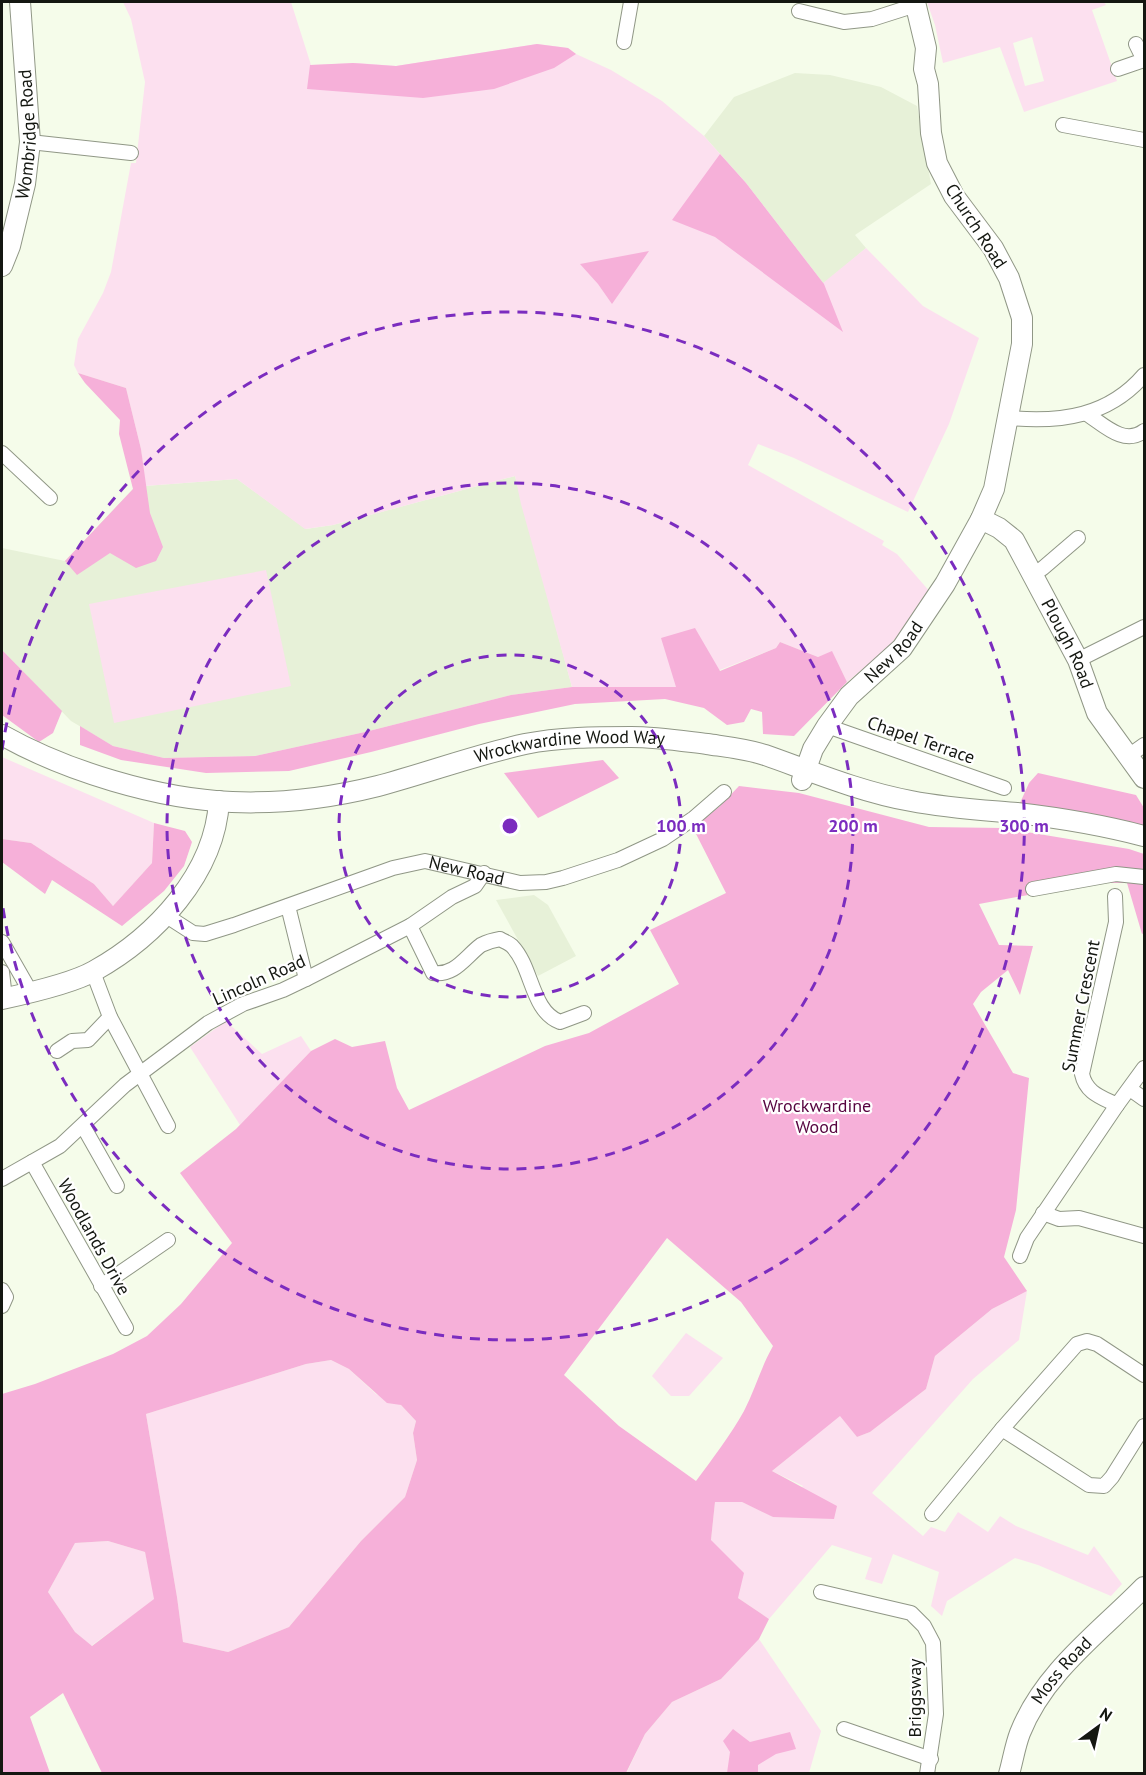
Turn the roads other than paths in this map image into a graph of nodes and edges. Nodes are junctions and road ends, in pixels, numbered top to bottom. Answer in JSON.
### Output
{"nodes":[{"id":1,"x":20,"y":2,"type":"edge"},
{"id":2,"x":631,"y":2,"type":"edge"},
{"id":3,"x":915,"y":3,"type":"edge"},
{"id":4,"x":799,"y":11,"type":"dead end"},
{"id":5,"x":624,"y":42,"type":"dead end"},
{"id":6,"x":1136,"y":44,"type":"dead end"},
{"id":7,"x":1144,"y":60,"type":"edge"},
{"id":8,"x":1118,"y":69,"type":"dead end"},
{"id":9,"x":1063,"y":125,"type":"dead end"},
{"id":10,"x":1144,"y":140,"type":"edge"},
{"id":11,"x":30,"y":142,"type":"junction"},
{"id":12,"x":131,"y":153,"type":"dead end"},
{"id":13,"x":2,"y":266,"type":"edge"},
{"id":14,"x":1144,"y":378,"type":"edge"},
{"id":15,"x":1088,"y":414,"type":"junction"},
{"id":16,"x":1009,"y":418,"type":"junction"},
{"id":17,"x":1144,"y":431,"type":"edge"},
{"id":18,"x":2,"y":453,"type":"edge"},
{"id":19,"x":50,"y":498,"type":"dead end"},
{"id":20,"x":981,"y":519,"type":"junction"},
{"id":21,"x":1078,"y":538,"type":"dead end"},
{"id":22,"x":1034,"y":574,"type":"junction"},
{"id":23,"x":1144,"y":627,"type":"edge"},
{"id":24,"x":1078,"y":660,"type":"junction"},
{"id":25,"x":827,"y":726,"type":"junction"},
{"id":26,"x":2,"y":735,"type":"edge"},
{"id":27,"x":817,"y":743,"type":"junction"},
{"id":28,"x":1144,"y":745,"type":"edge"},
{"id":29,"x":2,"y":746,"type":"edge"},
{"id":30,"x":764,"y":755,"type":"junction"},
{"id":31,"x":1128,"y":757,"type":"junction"},
{"id":32,"x":804,"y":775,"type":"junction"},
{"id":33,"x":1144,"y":778,"type":"edge"},
{"id":34,"x":843,"y":782,"type":"junction"},
{"id":35,"x":1004,"y":788,"type":"dead end"},
{"id":36,"x":724,"y":792,"type":"dead end"},
{"id":37,"x":219,"y":806,"type":"junction"},
{"id":38,"x":1144,"y":836,"type":"edge"},
{"id":39,"x":1144,"y":843,"type":"edge"},
{"id":40,"x":484,"y":873,"type":"junction"},
{"id":41,"x":1144,"y":877,"type":"edge"},
{"id":42,"x":1033,"y":889,"type":"dead end"},
{"id":43,"x":1115,"y":896,"type":"dead end"},
{"id":44,"x":288,"y":906,"type":"junction"},
{"id":45,"x":165,"y":915,"type":"junction"},
{"id":46,"x":410,"y":926,"type":"junction"},
{"id":47,"x":2,"y":942,"type":"edge"},
{"id":48,"x":2,"y":972,"type":"edge"},
{"id":49,"x":93,"y":972,"type":"junction"},
{"id":50,"x":306,"y":979,"type":"junction"},
{"id":51,"x":30,"y":991,"type":"junction"},
{"id":52,"x":3,"y":998,"type":"edge"},
{"id":53,"x":584,"y":1013,"type":"dead end"},
{"id":54,"x":110,"y":1017,"type":"junction"},
{"id":55,"x":57,"y":1051,"type":"dead end"},
{"id":56,"x":1144,"y":1068,"type":"edge"},
{"id":57,"x":141,"y":1073,"type":"junction"},
{"id":58,"x":1130,"y":1089,"type":"junction"},
{"id":59,"x":1144,"y":1099,"type":"edge"},
{"id":60,"x":1117,"y":1105,"type":"junction"},
{"id":61,"x":83,"y":1126,"type":"junction"},
{"id":62,"x":168,"y":1126,"type":"dead end"},
{"id":63,"x":32,"y":1162,"type":"junction"},
{"id":64,"x":2,"y":1179,"type":"edge"},
{"id":65,"x":117,"y":1186,"type":"dead end"},
{"id":66,"x":1043,"y":1213,"type":"junction"},
{"id":67,"x":1144,"y":1236,"type":"edge"},
{"id":68,"x":168,"y":1240,"type":"dead end"},
{"id":69,"x":1020,"y":1256,"type":"dead end"},
{"id":70,"x":101,"y":1286,"type":"junction"},
{"id":71,"x":2,"y":1290,"type":"edge"},
{"id":72,"x":2,"y":1306,"type":"edge"},
{"id":73,"x":126,"y":1328,"type":"dead end"},
{"id":74,"x":1144,"y":1375,"type":"edge"},
{"id":75,"x":1144,"y":1426,"type":"edge"},
{"id":76,"x":1002,"y":1429,"type":"junction"},
{"id":77,"x":932,"y":1514,"type":"dead end"},
{"id":78,"x":1144,"y":1587,"type":"edge"},
{"id":79,"x":821,"y":1592,"type":"dead end"},
{"id":80,"x":844,"y":1729,"type":"dead end"},
{"id":81,"x":931,"y":1759,"type":"junction"},
{"id":82,"x":927,"y":1773,"type":"edge"},
{"id":83,"x":1009,"y":1773,"type":"edge"}],
"edges":[{"from":1,"to":11,"type":"main road","name":"Wombridge Road"},
{"from":2,"to":5,"type":"street"},
{"from":3,"to":4,"type":"street"},
{"from":3,"to":16,"type":"main road","name":"Church Road"},
{"from":6,"to":7,"type":"street"},
{"from":7,"to":8,"type":"street"},
{"from":9,"to":10,"type":"street"},
{"from":11,"to":12,"type":"street"},
{"from":11,"to":13,"type":"main road","name":"Wombridge Road"},
{"from":14,"to":15,"type":"street"},
{"from":15,"to":16,"type":"street"},
{"from":15,"to":17,"type":"street"},
{"from":16,"to":20,"type":"main road","name":"Church Road"},
{"from":18,"to":19,"type":"street"},
{"from":20,"to":22,"type":"main road","name":"Plough Road"},
{"from":20,"to":25,"type":"main road","name":"New Road"},
{"from":21,"to":22,"type":"street"},
{"from":22,"to":24,"type":"main road","name":"Plough Road"},
{"from":23,"to":24,"type":"street"},
{"from":24,"to":31,"type":"main road","name":"Plough Road"},
{"from":25,"to":27,"type":"main road","name":"New Road"},
{"from":25,"to":35,"type":"street","name":"Chapel Terrace"},
{"from":26,"to":37,"type":"main road","name":"Wrockwardine Wood Way"},
{"from":27,"to":30,"type":"main road"},
{"from":27,"to":32,"type":"main road","name":"New Road"},
{"from":27,"to":34,"type":"main road"},
{"from":28,"to":31,"type":"street"},
{"from":29,"to":37,"type":"main road","name":"Wrockwardine Wood Way"},
{"from":30,"to":32,"type":"main road","name":"Wrockwardine Wood Way"},
{"from":30,"to":37,"type":"main road","name":"Wrockwardine Wood Way"},
{"from":31,"to":33,"type":"main road","name":"Plough Road"},
{"from":32,"to":34,"type":"main road","name":"Wrockwardine Wood Way"},
{"from":32,"to":37,"type":"main road","name":"Wrockwardine Wood Way"},
{"from":32,"to":39,"type":"main road","name":"Wrockwardine Wood Way"},
{"from":34,"to":38,"type":"main road","name":"Wrockwardine Wood Way"},
{"from":36,"to":40,"type":"street","name":"New Road"},
{"from":37,"to":45,"type":"main road"},
{"from":40,"to":44,"type":"street","name":"New Road"},
{"from":40,"to":46,"type":"street","name":"Lincoln Road"},
{"from":41,"to":42,"type":"street"},
{"from":43,"to":60,"type":"street","name":"Summer Crescent"},
{"from":44,"to":45,"type":"street","name":"New Road"},
{"from":44,"to":50,"type":"street"},
{"from":45,"to":49,"type":"main road"},
{"from":46,"to":50,"type":"street","name":"Lincoln Road"},
{"from":46,"to":53,"type":"street"},
{"from":47,"to":51,"type":"street"},
{"from":48,"to":52,"type":"street"},
{"from":49,"to":51,"type":"main road"},
{"from":49,"to":54,"type":"street"},
{"from":50,"to":57,"type":"street","name":"Lincoln Road"},
{"from":51,"to":52,"type":"main road"},
{"from":54,"to":55,"type":"street"},
{"from":54,"to":57,"type":"street"},
{"from":56,"to":58,"type":"street"},
{"from":57,"to":61,"type":"street","name":"Lincoln Road"},
{"from":57,"to":62,"type":"street"},
{"from":58,"to":59,"type":"street"},
{"from":58,"to":60,"type":"street"},
{"from":60,"to":66,"type":"street"},
{"from":61,"to":63,"type":"street","name":"Lincoln Road"},
{"from":61,"to":65,"type":"street"},
{"from":63,"to":64,"type":"street","name":"Lincoln Road"},
{"from":63,"to":70,"type":"street","name":"Woodlands Drive"},
{"from":66,"to":67,"type":"street"},
{"from":66,"to":69,"type":"street"},
{"from":68,"to":70,"type":"street"},
{"from":70,"to":73,"type":"street","name":"Woodlands Drive"},
{"from":71,"to":72,"type":"street"},
{"from":74,"to":76,"type":"street"},
{"from":75,"to":76,"type":"street"},
{"from":76,"to":77,"type":"street"},
{"from":78,"to":83,"type":"main road","name":"Moss Road"},
{"from":79,"to":81,"type":"street","name":"Briggsway"},
{"from":80,"to":81,"type":"street"},
{"from":81,"to":82,"type":"street","name":"Briggsway"}]}
